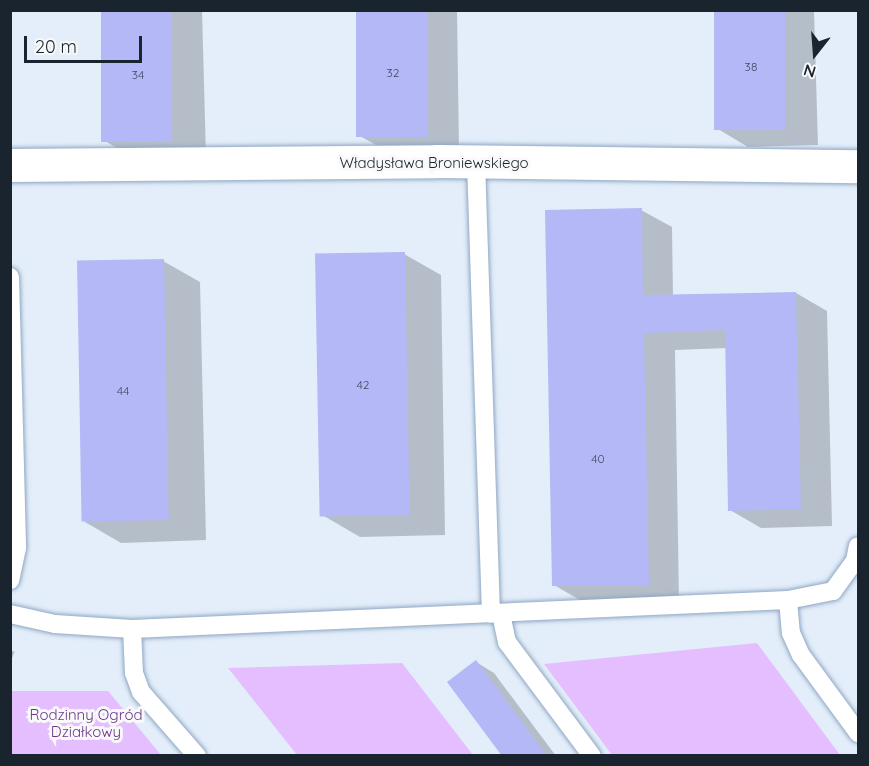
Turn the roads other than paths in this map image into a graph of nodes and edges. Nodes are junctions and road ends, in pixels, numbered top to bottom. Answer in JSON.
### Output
{"nodes":[{"id":1,"x":476,"y":162,"type":"junction"},
{"id":2,"x":10,"y":165,"type":"edge"},
{"id":3,"x":858,"y":166,"type":"edge"},
{"id":4,"x":10,"y":277,"type":"edge"},
{"id":5,"x":858,"y":546,"type":"edge"},
{"id":6,"x":10,"y":580,"type":"edge"},
{"id":7,"x":788,"y":600,"type":"junction"},
{"id":8,"x":10,"y":614,"type":"edge"},
{"id":9,"x":496,"y":614,"type":"junction"},
{"id":10,"x":132,"y":629,"type":"junction"},
{"id":11,"x":858,"y":733,"type":"edge"},
{"id":12,"x":197,"y":756,"type":"edge"},
{"id":13,"x":592,"y":756,"type":"edge"}],
"edges":[{"from":1,"to":2,"type":"street","name":"Władysława Broniewskiego"},
{"from":1,"to":3,"type":"street","name":"Władysława Broniewskiego"},
{"from":1,"to":9,"type":"lane"},
{"from":4,"to":6,"type":"lane"},
{"from":5,"to":7,"type":"lane"},
{"from":7,"to":9,"type":"lane"},
{"from":7,"to":11,"type":"lane"},
{"from":8,"to":10,"type":"lane"},
{"from":9,"to":10,"type":"lane"},
{"from":9,"to":13,"type":"lane"},
{"from":10,"to":12,"type":"lane"}]}
